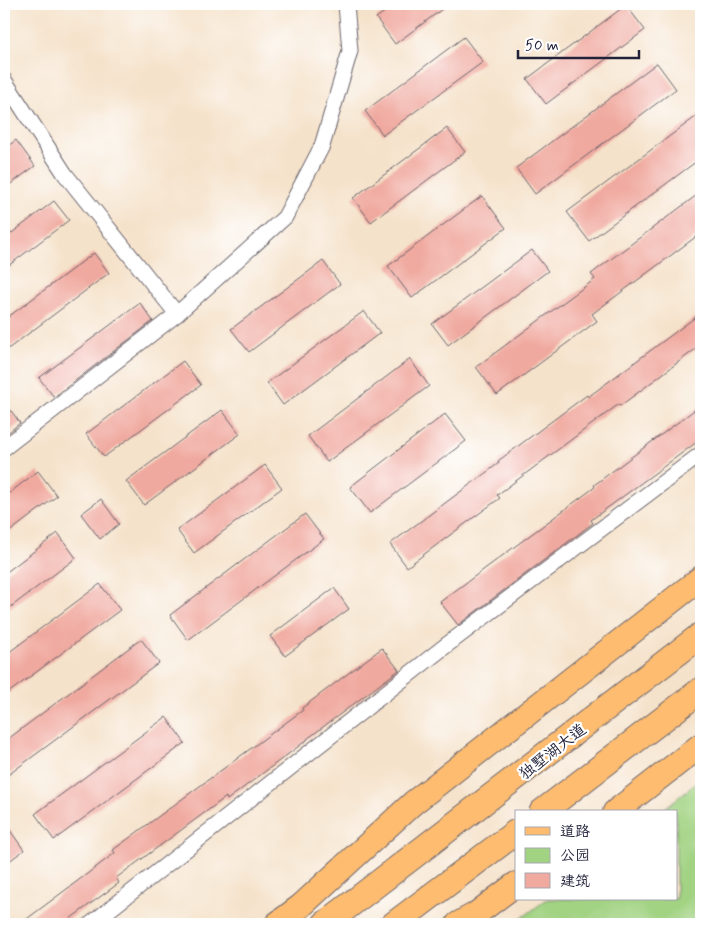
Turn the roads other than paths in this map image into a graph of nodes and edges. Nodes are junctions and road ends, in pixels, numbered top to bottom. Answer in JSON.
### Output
{"nodes":[{"id":1,"x":346,"y":4,"type":"edge"},
{"id":2,"x":4,"y":80,"type":"edge"},
{"id":3,"x":177,"y":314,"type":"junction"},
{"id":4,"x":4,"y":448,"type":"edge"},
{"id":5,"x":701,"y":454,"type":"edge"},
{"id":6,"x":701,"y":578,"type":"edge"},
{"id":7,"x":701,"y":636,"type":"edge"},
{"id":8,"x":701,"y":690,"type":"edge"},
{"id":9,"x":701,"y":745,"type":"edge"},
{"id":10,"x":545,"y":810,"type":"edge"},
{"id":11,"x":618,"y":810,"type":"edge"},
{"id":12,"x":515,"y":833,"type":"edge"},
{"id":13,"x":515,"y":885,"type":"edge"},
{"id":14,"x":91,"y":924,"type":"edge"},
{"id":15,"x":277,"y":924,"type":"edge"},
{"id":16,"x":326,"y":924,"type":"edge"},
{"id":17,"x":394,"y":924,"type":"edge"},
{"id":18,"x":458,"y":924,"type":"edge"}],
"edges":[{"from":1,"to":3,"type":"street"},
{"from":2,"to":3,"type":"street"},
{"from":3,"to":4,"type":"street"},
{"from":5,"to":14,"type":"street"},
{"from":6,"to":15,"type":"main road"},
{"from":7,"to":16,"type":"highway","name":"独墅湖大道"},
{"from":8,"to":10,"type":"highway"},
{"from":9,"to":11,"type":"main road"},
{"from":12,"to":17,"type":"highway"},
{"from":13,"to":18,"type":"main road"}]}
